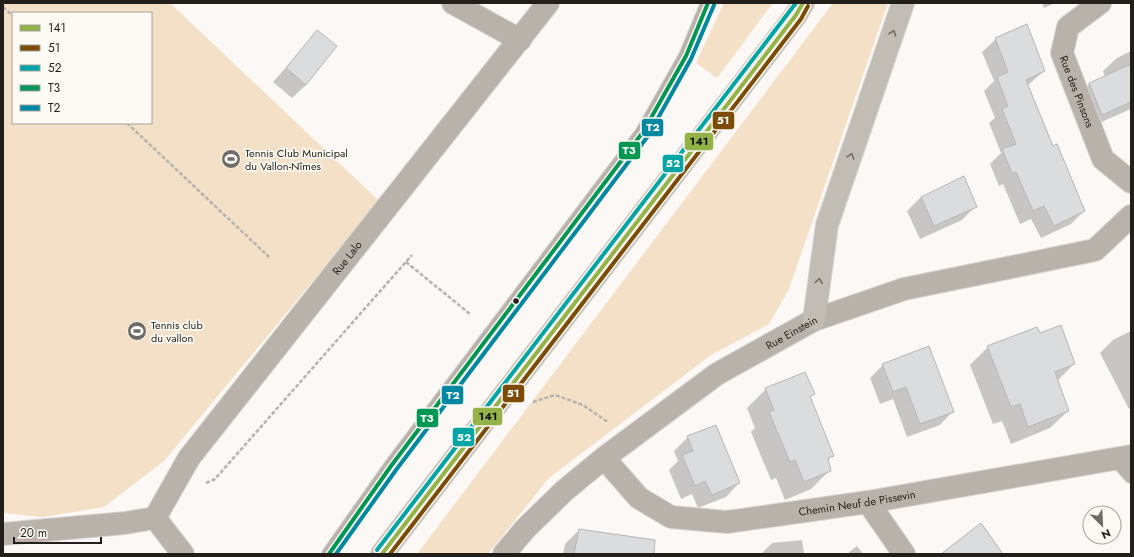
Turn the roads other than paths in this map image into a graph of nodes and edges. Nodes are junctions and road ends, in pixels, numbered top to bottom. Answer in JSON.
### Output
{"nodes":[{"id":1,"x":453,"y":3,"type":"edge"},
{"id":2,"x":548,"y":3,"type":"edge"},
{"id":3,"x":708,"y":3,"type":"edge"},
{"id":4,"x":803,"y":3,"type":"edge"},
{"id":5,"x":903,"y":3,"type":"edge"},
{"id":6,"x":1100,"y":3,"type":"edge"},
{"id":7,"x":520,"y":40,"type":"junction"},
{"id":8,"x":1131,"y":182,"type":"edge"},
{"id":9,"x":1131,"y":216,"type":"edge"},
{"id":10,"x":814,"y":320,"type":"junction"},
{"id":11,"x":604,"y":458,"type":"junction"},
{"id":12,"x":1124,"y":458,"type":"edge"},
{"id":13,"x":1131,"y":476,"type":"edge"},
{"id":14,"x":868,"y":502,"type":"junction"},
{"id":15,"x":155,"y":518,"type":"junction"},
{"id":16,"x":3,"y":534,"type":"edge"},
{"id":17,"x":183,"y":554,"type":"edge"},
{"id":18,"x":329,"y":554,"type":"edge"},
{"id":19,"x":382,"y":554,"type":"edge"},
{"id":20,"x":504,"y":554,"type":"edge"},
{"id":21,"x":904,"y":554,"type":"edge"}],
"edges":[{"from":1,"to":7,"type":"street"},
{"from":2,"to":7,"type":"street","name":"Rue Lalo"},
{"from":3,"to":18,"type":"lane"},
{"from":4,"to":19,"type":"main road"},
{"from":10,"to":5,"type":"main road","one_way":true},
{"from":6,"to":8,"type":"street","name":"Rue des Pinsons"},
{"from":7,"to":15,"type":"street","name":"Rue Lalo"},
{"from":9,"to":10,"type":"street","name":"Rue Einstein"},
{"from":10,"to":11,"type":"street","name":"Rue Einstein"},
{"from":11,"to":14,"type":"street","name":"Chemin Neuf de Pissevin"},
{"from":11,"to":20,"type":"street","name":"Rue Einstein"},
{"from":12,"to":13,"type":"lane"},
{"from":12,"to":14,"type":"street","name":"Chemin Neuf de Pissevin"},
{"from":14,"to":21,"type":"street"},
{"from":15,"to":16,"type":"street"},
{"from":15,"to":17,"type":"street"}]}
